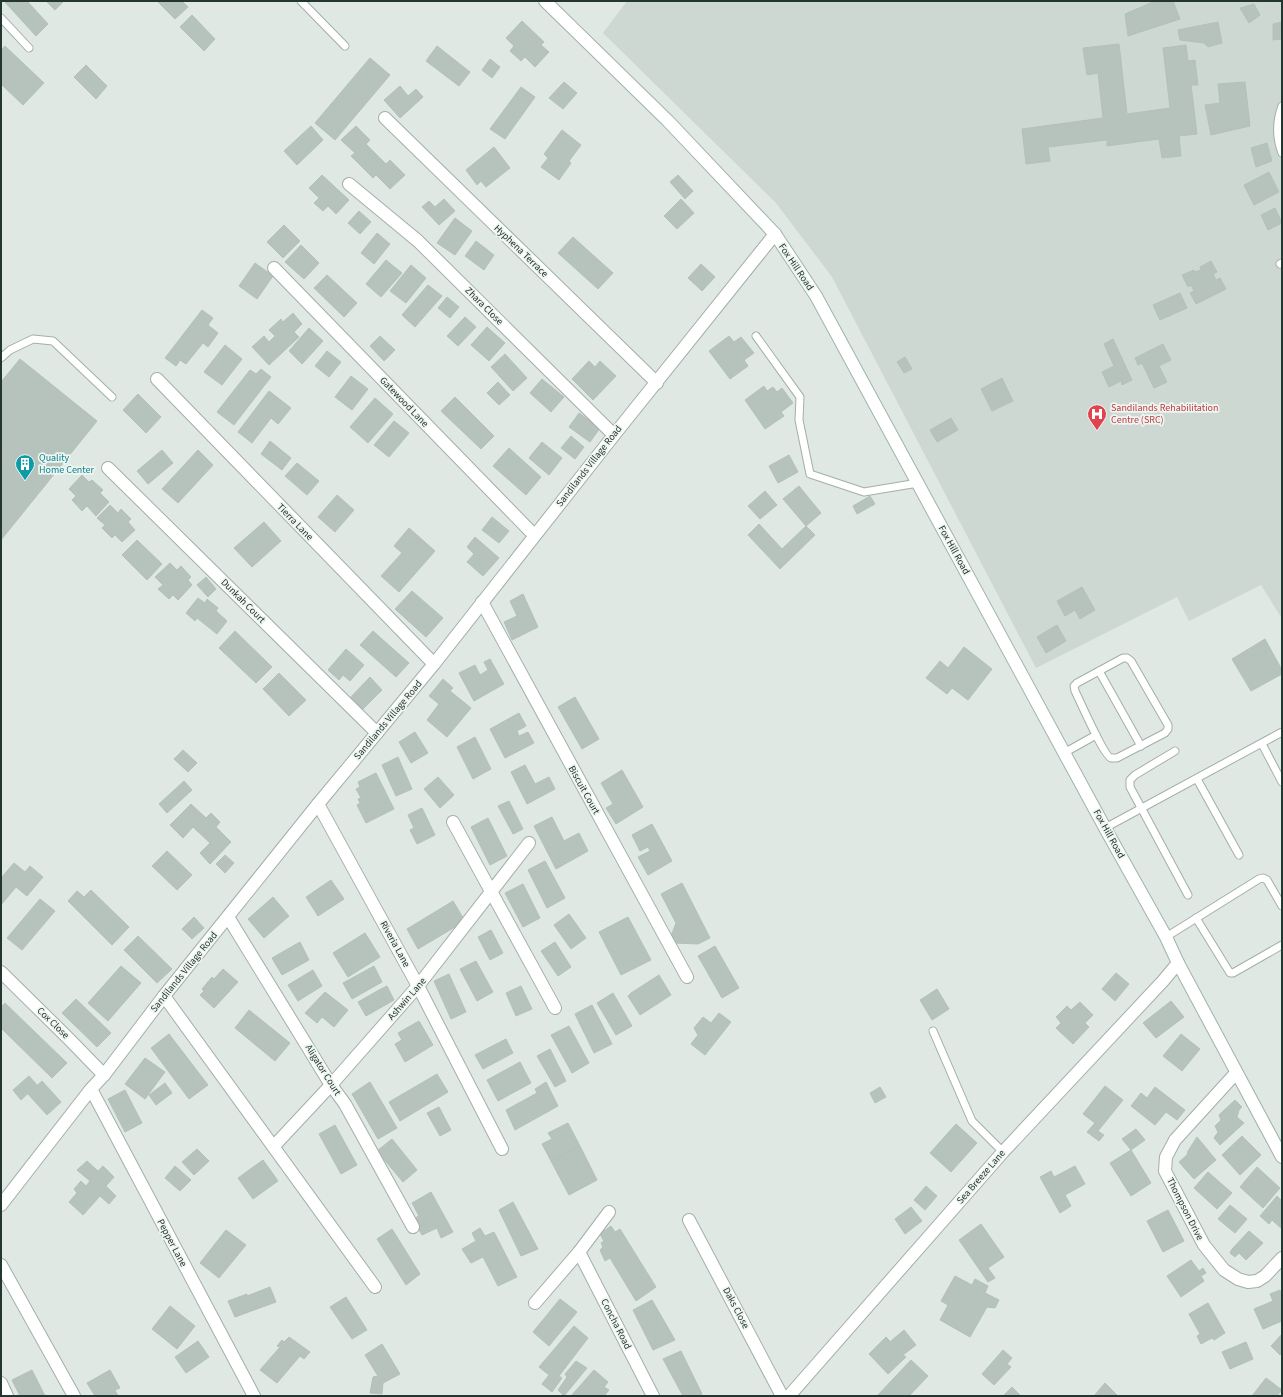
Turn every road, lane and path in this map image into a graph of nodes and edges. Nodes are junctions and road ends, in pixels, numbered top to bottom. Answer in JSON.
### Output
{"nodes":[{"id":1,"x":301,"y":1,"type":"edge"},
{"id":2,"x":546,"y":1,"type":"edge"},
{"id":3,"x":1,"y":18,"type":"edge"},
{"id":4,"x":345,"y":46,"type":"dead end"},
{"id":5,"x":29,"y":48,"type":"dead end"},
{"id":6,"x":1282,"y":106,"type":"edge"},
{"id":7,"x":385,"y":118,"type":"dead end"},
{"id":8,"x":1282,"y":153,"type":"edge"},
{"id":9,"x":349,"y":184,"type":"dead end"},
{"id":10,"x":775,"y":234,"type":"junction"},
{"id":11,"x":274,"y":268,"type":"dead end"},
{"id":12,"x":756,"y":336,"type":"dead end"},
{"id":13,"x":1,"y":358,"type":"edge"},
{"id":14,"x":156,"y":379,"type":"dead end"},
{"id":15,"x":657,"y":383,"type":"junction"},
{"id":16,"x":112,"y":396,"type":"dead end"},
{"id":17,"x":614,"y":435,"type":"junction"},
{"id":18,"x":108,"y":468,"type":"dead end"},
{"id":19,"x":918,"y":483,"type":"junction"},
{"id":20,"x":534,"y":535,"type":"junction"},
{"id":21,"x":482,"y":602,"type":"junction"},
{"id":22,"x":434,"y":664,"type":"junction"},
{"id":23,"x":1099,"y":671,"type":"junction"},
{"id":24,"x":1282,"y":732,"type":"edge"},
{"id":25,"x":377,"y":733,"type":"junction"},
{"id":26,"x":1096,"y":735,"type":"junction"},
{"id":27,"x":1262,"y":744,"type":"junction"},
{"id":28,"x":1140,"y":746,"type":"junction"},
{"id":29,"x":1175,"y":750,"type":"dead end"},
{"id":30,"x":1064,"y":753,"type":"junction"},
{"id":31,"x":1197,"y":779,"type":"junction"},
{"id":32,"x":1282,"y":782,"type":"edge"},
{"id":33,"x":318,"y":804,"type":"junction"},
{"id":34,"x":1142,"y":809,"type":"junction"},
{"id":35,"x":453,"y":822,"type":"dead end"},
{"id":36,"x":1105,"y":828,"type":"junction"},
{"id":37,"x":529,"y":842,"type":"dead end"},
{"id":38,"x":1239,"y":855,"type":"dead end"},
{"id":39,"x":491,"y":892,"type":"junction"},
{"id":40,"x":1188,"y":894,"type":"dead end"},
{"id":41,"x":1282,"y":906,"type":"edge"},
{"id":42,"x":228,"y":917,"type":"junction"},
{"id":43,"x":1196,"y":918,"type":"junction"},
{"id":44,"x":1166,"y":937,"type":"junction"},
{"id":45,"x":1282,"y":946,"type":"edge"},
{"id":46,"x":1178,"y":963,"type":"junction"},
{"id":47,"x":1,"y":972,"type":"edge"},
{"id":48,"x":687,"y":977,"type":"dead end"},
{"id":49,"x":418,"y":986,"type":"junction"},
{"id":50,"x":164,"y":996,"type":"junction"},
{"id":51,"x":555,"y":1008,"type":"dead end"},
{"id":52,"x":933,"y":1031,"type":"dead end"},
{"id":53,"x":1236,"y":1073,"type":"junction"},
{"id":54,"x":104,"y":1075,"type":"junction"},
{"id":55,"x":331,"y":1085,"type":"junction"},
{"id":56,"x":91,"y":1089,"type":"junction"},
{"id":57,"x":274,"y":1146,"type":"junction"},
{"id":58,"x":502,"y":1149,"type":"dead end"},
{"id":59,"x":1003,"y":1152,"type":"junction"},
{"id":60,"x":1282,"y":1157,"type":"edge"},
{"id":61,"x":1,"y":1203,"type":"edge"},
{"id":62,"x":609,"y":1212,"type":"dead end"},
{"id":63,"x":689,"y":1220,"type":"dead end"},
{"id":64,"x":413,"y":1227,"type":"dead end"},
{"id":65,"x":579,"y":1252,"type":"junction"},
{"id":66,"x":1282,"y":1258,"type":"edge"},
{"id":67,"x":1,"y":1265,"type":"edge"},
{"id":68,"x":375,"y":1288,"type":"dead end"},
{"id":69,"x":535,"y":1303,"type":"dead end"},
{"id":70,"x":1,"y":1383,"type":"edge"},
{"id":71,"x":8,"y":1396,"type":"edge"},
{"id":72,"x":74,"y":1396,"type":"edge"},
{"id":73,"x":254,"y":1396,"type":"edge"},
{"id":74,"x":653,"y":1396,"type":"edge"},
{"id":75,"x":782,"y":1396,"type":"edge"},
{"id":76,"x":789,"y":1396,"type":"edge"}],
"edges":[{"from":1,"to":4,"type":"lane"},
{"from":2,"to":10,"type":"street","name":"Fox Hill Road"},
{"from":3,"to":5,"type":"lane"},
{"from":6,"to":8,"type":"lane"},
{"from":7,"to":15,"type":"street","name":"Hyphena Terrace"},
{"from":9,"to":17,"type":"street","name":"Zhara Close"},
{"from":10,"to":15,"type":"street","name":"Sandilands Village Road"},
{"from":10,"to":19,"type":"street","name":"Fox Hill Road"},
{"from":11,"to":20,"type":"street","name":"Gatewood Lane"},
{"from":12,"to":19,"type":"lane"},
{"from":13,"to":16,"type":"lane"},
{"from":14,"to":22,"type":"street","name":"Tierra Lane"},
{"from":15,"to":17,"type":"street","name":"Sandilands Village Road"},
{"from":17,"to":20,"type":"street","name":"Sandilands Village Road"},
{"from":18,"to":25,"type":"street","name":"Dunkah Court"},
{"from":19,"to":30,"type":"street","name":"Fox Hill Road"},
{"from":20,"to":21,"type":"street","name":"Sandilands Village Road"},
{"from":21,"to":22,"type":"street","name":"Sandilands Village Road"},
{"from":21,"to":48,"type":"street","name":"Biscuit Court"},
{"from":22,"to":25,"type":"street","name":"Sandilands Village Road"},
{"from":23,"to":26,"type":"lane"},
{"from":23,"to":28,"type":"lane"},
{"from":23,"to":28,"type":"lane"},
{"from":24,"to":27,"type":"lane"},
{"from":25,"to":33,"type":"street","name":"Sandilands Village Road"},
{"from":26,"to":28,"type":"lane"},
{"from":26,"to":30,"type":"lane"},
{"from":27,"to":31,"type":"lane"},
{"from":27,"to":32,"type":"lane"},
{"from":29,"to":34,"type":"lane"},
{"from":30,"to":36,"type":"street","name":"Fox Hill Road"},
{"from":31,"to":34,"type":"lane"},
{"from":31,"to":38,"type":"lane"},
{"from":33,"to":42,"type":"street","name":"Sandilands Village Road"},
{"from":33,"to":49,"type":"street","name":"Riveria Lane"},
{"from":34,"to":36,"type":"lane"},
{"from":34,"to":40,"type":"lane"},
{"from":35,"to":39,"type":"street"},
{"from":36,"to":44,"type":"street","name":"Fox Hill Road"},
{"from":37,"to":39,"type":"street","name":"Ashwin Lane"},
{"from":39,"to":49,"type":"street","name":"Ashwin Lane"},
{"from":39,"to":51,"type":"street"},
{"from":41,"to":43,"type":"lane"},
{"from":42,"to":50,"type":"street","name":"Sandilands Village Road"},
{"from":42,"to":55,"type":"street","name":"Aligator Court"},
{"from":43,"to":44,"type":"lane"},
{"from":43,"to":45,"type":"lane"},
{"from":44,"to":46,"type":"street","name":"Fox Hill Road"},
{"from":46,"to":53,"type":"street","name":"Fox Hill Road"},
{"from":46,"to":59,"type":"street","name":"Sea Breeze Lane"},
{"from":47,"to":54,"type":"street","name":"Cox Close"},
{"from":49,"to":55,"type":"street","name":"Ashwin Lane"},
{"from":49,"to":58,"type":"street","name":"Riveria Lane"},
{"from":50,"to":54,"type":"street","name":"Sandilands Village Road"},
{"from":50,"to":57,"type":"street"},
{"from":52,"to":59,"type":"lane"},
{"from":53,"to":60,"type":"street","name":"Fox Hill Road"},
{"from":53,"to":66,"type":"street","name":"Thompson Drive"},
{"from":54,"to":56,"type":"street","name":"Sandilands Village Road"},
{"from":55,"to":57,"type":"street","name":"Ashwin Lane"},
{"from":55,"to":64,"type":"street","name":"Aligator Court"},
{"from":56,"to":61,"type":"street","name":"Sandilands Village Road"},
{"from":56,"to":73,"type":"street","name":"Pepper Lane"},
{"from":57,"to":68,"type":"street"},
{"from":59,"to":76,"type":"street","name":"Sea Breeze Lane"},
{"from":62,"to":65,"type":"street"},
{"from":63,"to":75,"type":"street","name":"Daks Close"},
{"from":65,"to":69,"type":"street"},
{"from":65,"to":74,"type":"street","name":"Concha Road"},
{"from":67,"to":72,"type":"street"},
{"from":70,"to":71,"type":"street"}]}
